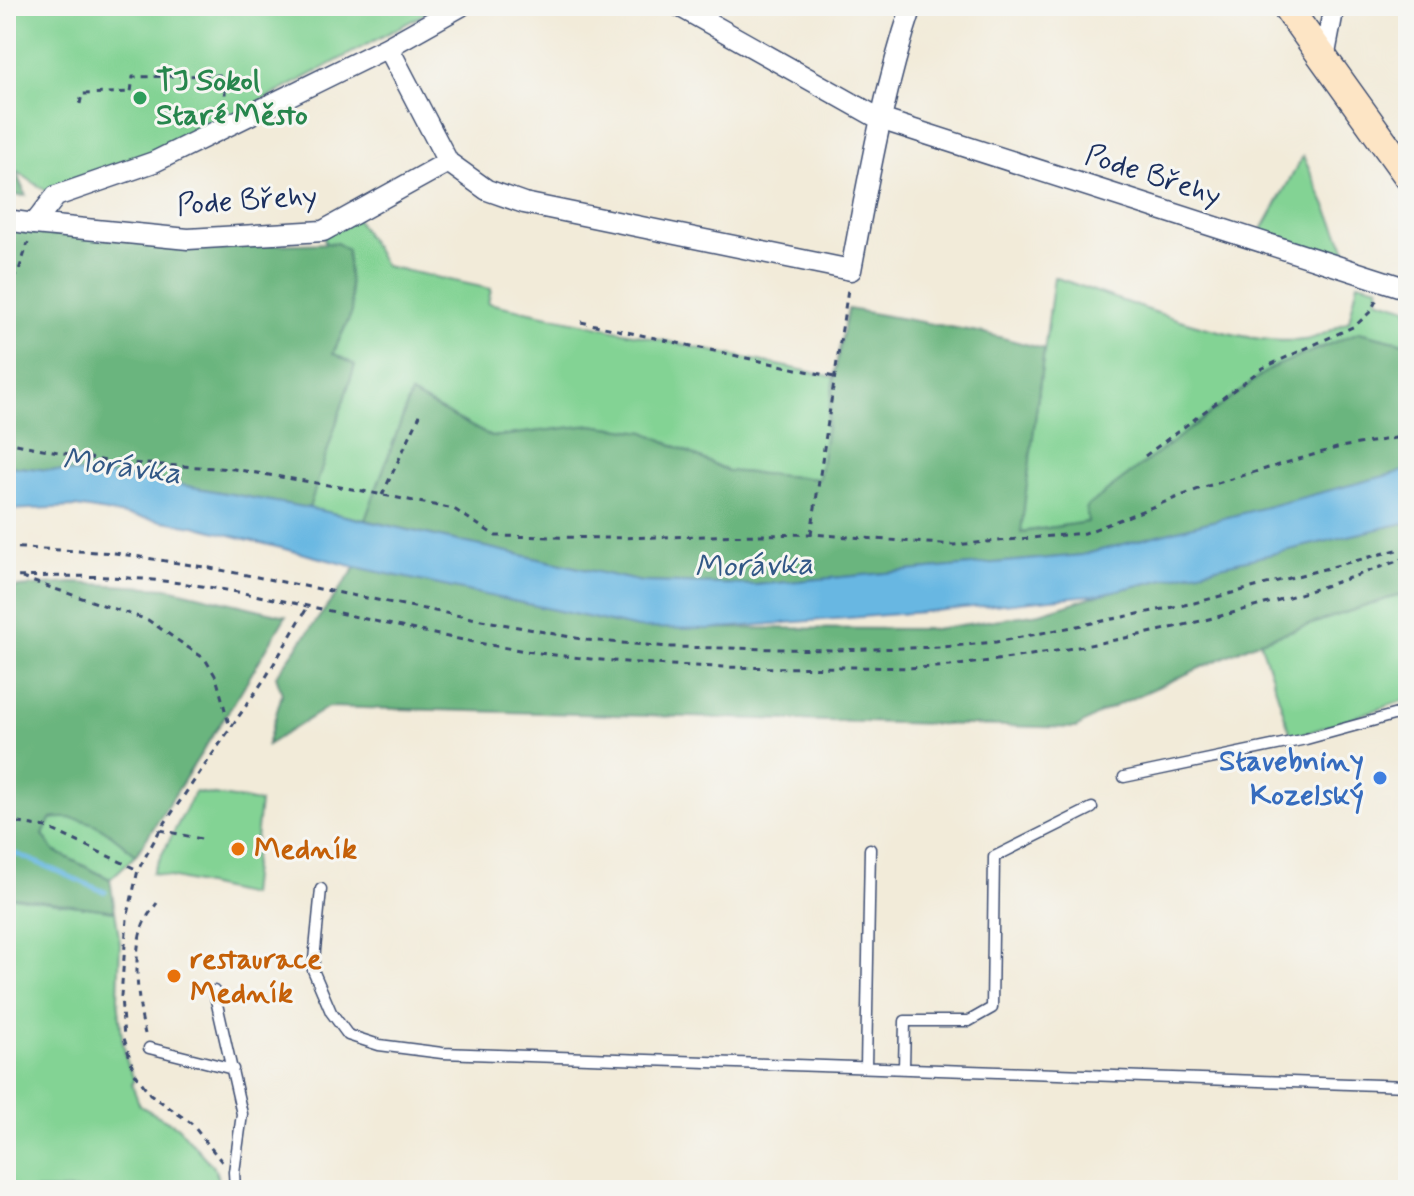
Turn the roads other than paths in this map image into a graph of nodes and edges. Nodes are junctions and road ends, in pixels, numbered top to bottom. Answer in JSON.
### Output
{"nodes":[{"id":1,"x":461,"y":6,"type":"edge"},
{"id":2,"x":679,"y":6,"type":"edge"},
{"id":3,"x":912,"y":6,"type":"edge"},
{"id":4,"x":1286,"y":6,"type":"edge"},
{"id":5,"x":1334,"y":6,"type":"edge"},
{"id":6,"x":388,"y":47,"type":"junction"},
{"id":7,"x":1324,"y":59,"type":"junction"},
{"id":8,"x":880,"y":119,"type":"junction"},
{"id":9,"x":448,"y":162,"type":"junction"},
{"id":10,"x":1408,"y":176,"type":"edge"},
{"id":11,"x":6,"y":220,"type":"edge"},
{"id":12,"x":34,"y":224,"type":"junction"},
{"id":13,"x":1408,"y":289,"type":"edge"},
{"id":14,"x":1408,"y":711,"type":"edge"},
{"id":15,"x":1124,"y":777,"type":"dead end"},
{"id":16,"x":1092,"y":808,"type":"dead end"},
{"id":17,"x":870,"y":849,"type":"dead end"},
{"id":18,"x":321,"y":889,"type":"dead end"},
{"id":19,"x":214,"y":991,"type":"dead end"},
{"id":20,"x":149,"y":1048,"type":"road end"},
{"id":21,"x":866,"y":1067,"type":"junction"},
{"id":22,"x":904,"y":1068,"type":"junction"},
{"id":23,"x":233,"y":1069,"type":"junction"},
{"id":24,"x":1408,"y":1086,"type":"edge"},
{"id":25,"x":235,"y":1190,"type":"edge"}],
"edges":[{"from":1,"to":6,"type":"street","name":"Pode Břehy"},
{"from":2,"to":8,"type":"street","name":"Pode Břehy"},
{"from":3,"to":8,"type":"street"},
{"from":4,"to":7,"type":"main road"},
{"from":5,"to":7,"type":"street"},
{"from":6,"to":9,"type":"street"},
{"from":6,"to":12,"type":"street","name":"Pode Břehy"},
{"from":7,"to":10,"type":"main road"},
{"from":8,"to":9,"type":"street"},
{"from":8,"to":13,"type":"street","name":"Pode Břehy"},
{"from":9,"to":12,"type":"street","name":"Pode Břehy"},
{"from":11,"to":12,"type":"street","name":"Pode Břehy"},
{"from":14,"to":15,"type":"lane"},
{"from":16,"to":22,"type":"lane"},
{"from":17,"to":21,"type":"lane"},
{"from":18,"to":21,"type":"lane"},
{"from":19,"to":23,"type":"lane"},
{"from":20,"to":23,"type":"lane"},
{"from":21,"to":22,"type":"lane"},
{"from":22,"to":24,"type":"lane"},
{"from":23,"to":25,"type":"lane"}]}
